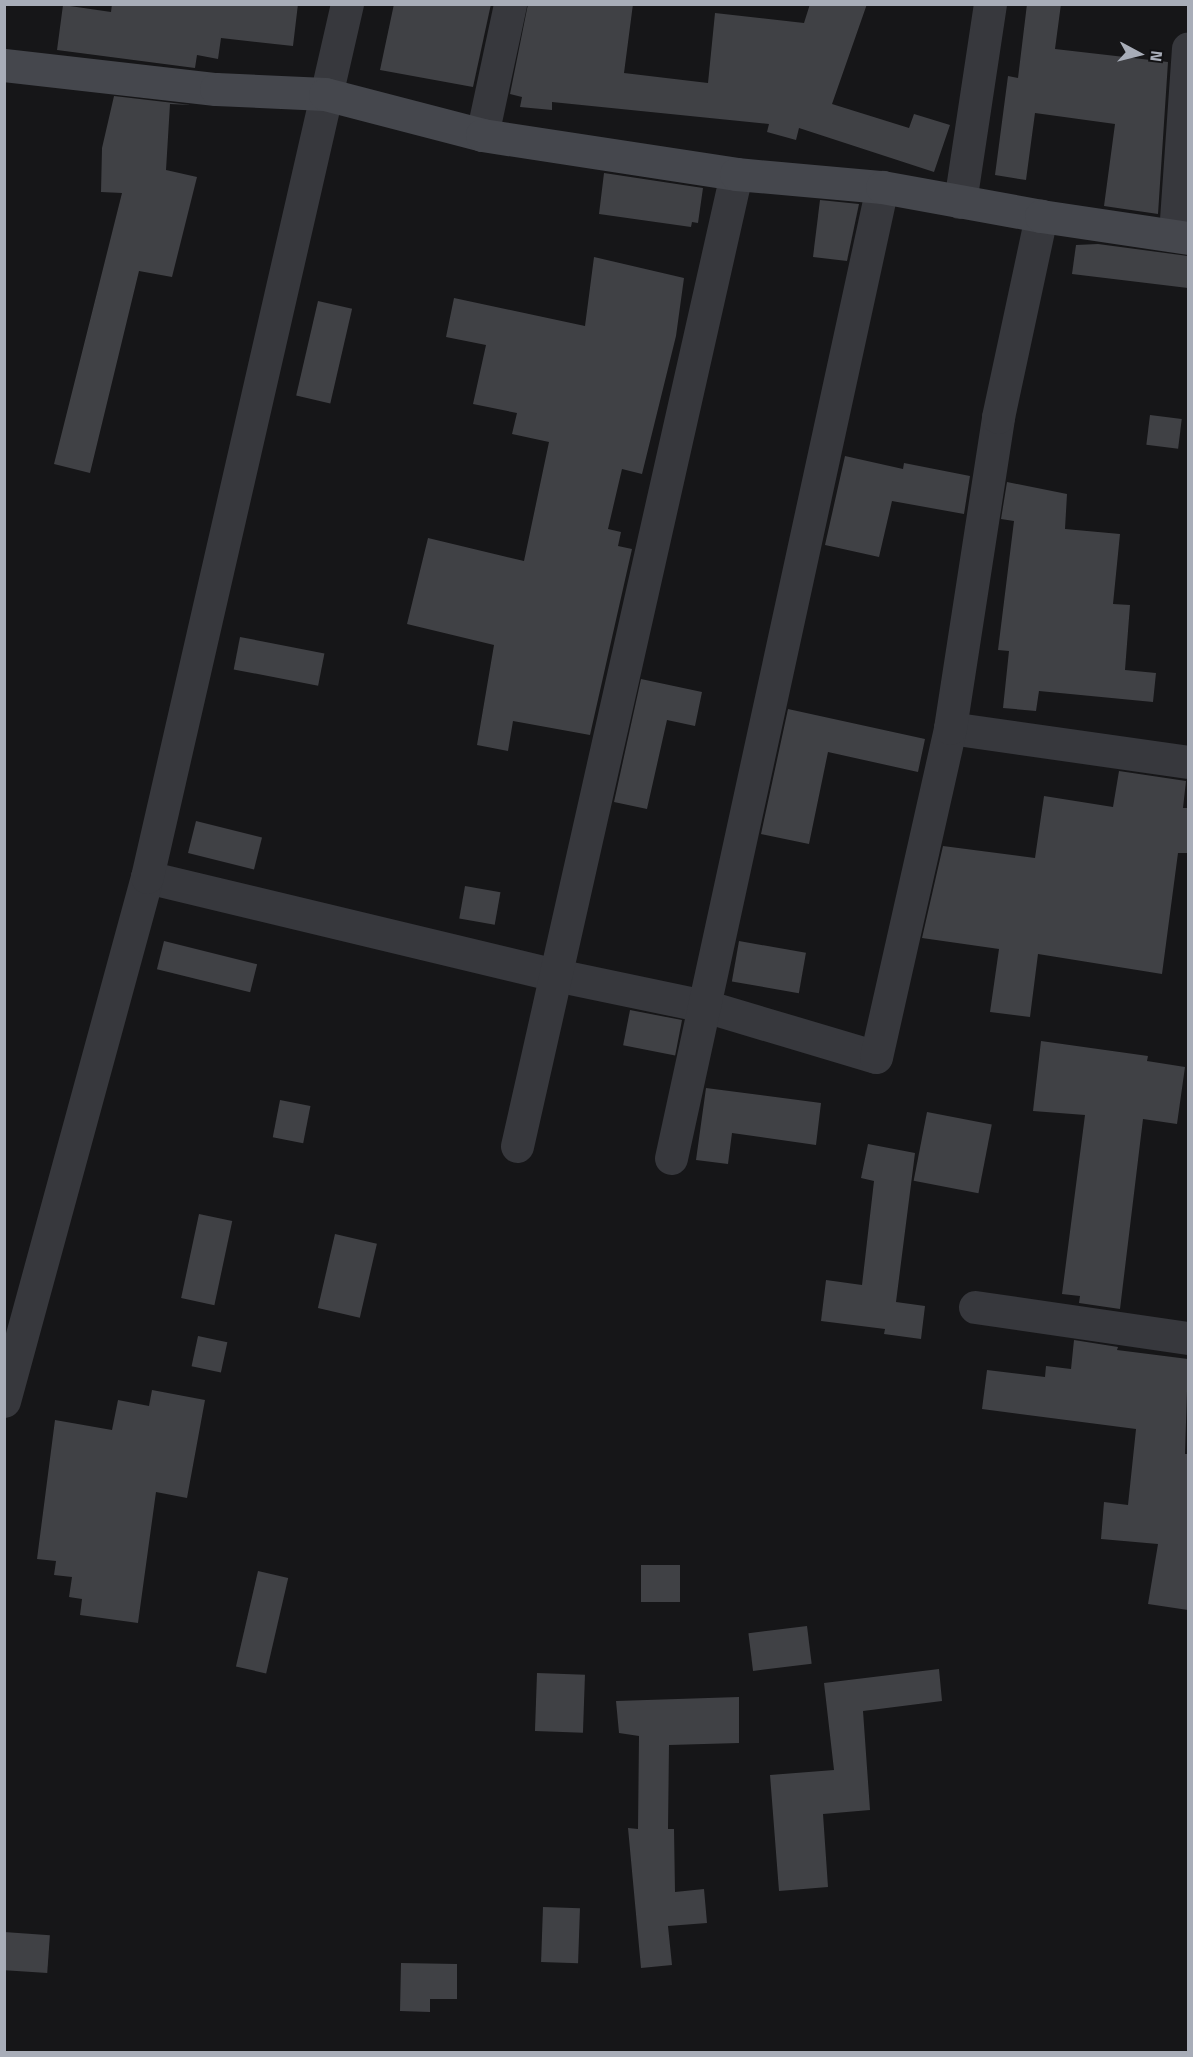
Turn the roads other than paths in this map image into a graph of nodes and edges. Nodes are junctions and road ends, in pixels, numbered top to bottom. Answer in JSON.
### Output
{"nodes":[{"id":1,"x":346,"y":4,"type":"edge"},
{"id":2,"x":510,"y":4,"type":"edge"},
{"id":3,"x":990,"y":4,"type":"edge"},
{"id":4,"x":1188,"y":48,"type":"edge"},
{"id":5,"x":4,"y":65,"type":"edge"},
{"id":6,"x":325,"y":94,"type":"junction"},
{"id":7,"x":482,"y":135,"type":"junction"},
{"id":8,"x":736,"y":174,"type":"junction"},
{"id":9,"x":882,"y":187,"type":"junction"},
{"id":10,"x":960,"y":202,"type":"junction"},
{"id":11,"x":1041,"y":216,"type":"junction"},
{"id":12,"x":1182,"y":236,"type":"edge"},
{"id":13,"x":950,"y":728,"type":"junction"},
{"id":14,"x":1188,"y":762,"type":"edge"},
{"id":15,"x":147,"y":877,"type":"junction"},
{"id":16,"x":556,"y":975,"type":"junction"},
{"id":17,"x":705,"y":1006,"type":"junction"},
{"id":18,"x":517,"y":1146,"type":"dead end"},
{"id":19,"x":671,"y":1158,"type":"dead end"},
{"id":20,"x":975,"y":1307,"type":"dead end"},
{"id":21,"x":1188,"y":1338,"type":"edge"},
{"id":22,"x":4,"y":1401,"type":"edge"}],
"edges":[{"from":1,"to":6,"type":"street"},
{"from":2,"to":7,"type":"street"},
{"from":3,"to":10,"type":"street"},
{"from":4,"to":12,"type":"street"},
{"from":5,"to":6,"type":"street"},
{"from":6,"to":7,"type":"street"},
{"from":6,"to":15,"type":"street"},
{"from":7,"to":8,"type":"street"},
{"from":8,"to":9,"type":"street"},
{"from":8,"to":16,"type":"street"},
{"from":9,"to":10,"type":"street"},
{"from":9,"to":17,"type":"street"},
{"from":10,"to":11,"type":"street"},
{"from":11,"to":12,"type":"street"},
{"from":11,"to":13,"type":"street"},
{"from":13,"to":14,"type":"street"},
{"from":13,"to":17,"type":"street"},
{"from":15,"to":16,"type":"street"},
{"from":15,"to":22,"type":"street"},
{"from":16,"to":17,"type":"street"},
{"from":16,"to":18,"type":"street"},
{"from":17,"to":19,"type":"street"},
{"from":20,"to":21,"type":"street"}]}
